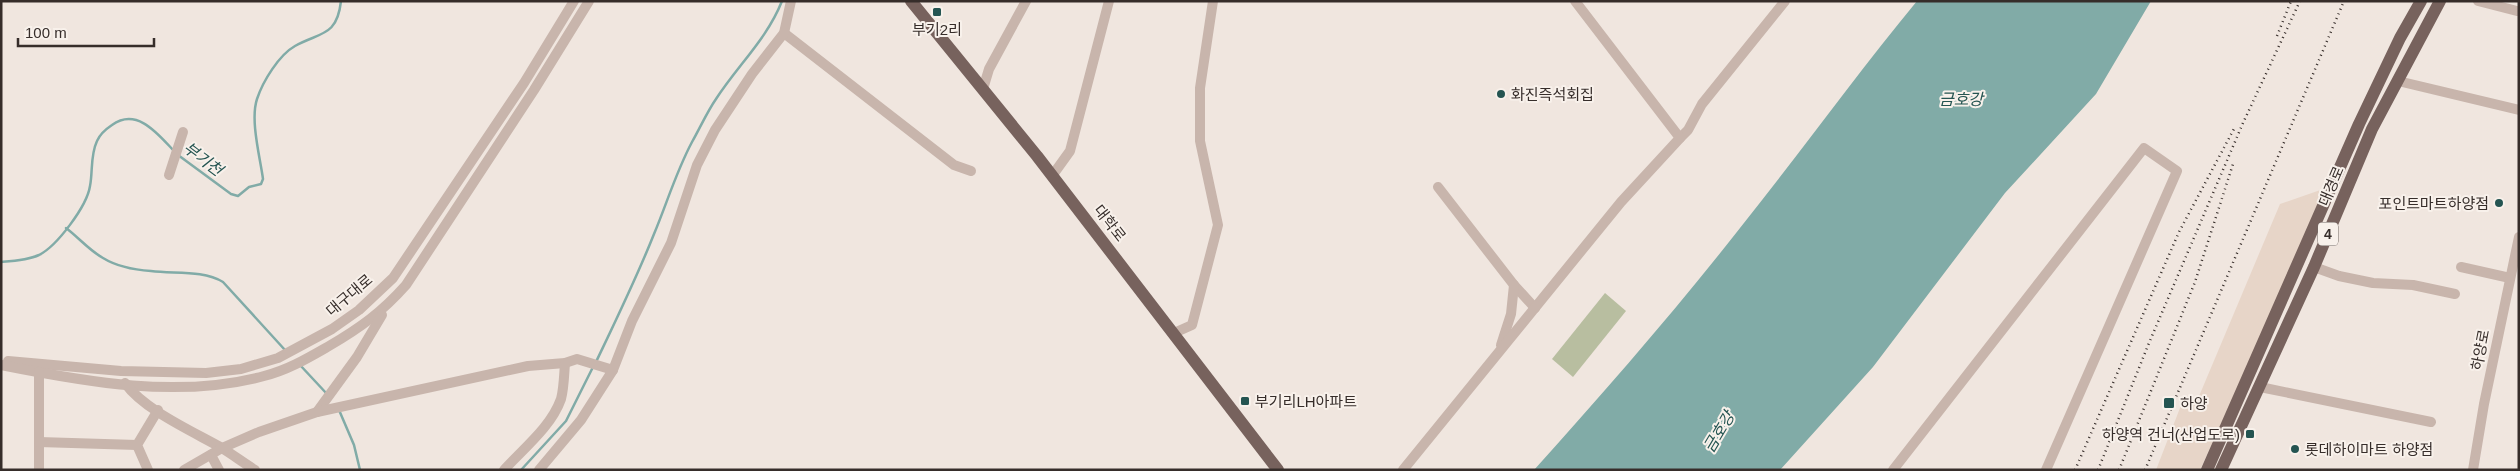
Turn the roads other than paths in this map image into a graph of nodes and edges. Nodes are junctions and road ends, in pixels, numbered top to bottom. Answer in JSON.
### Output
{"nodes":[{"id":1,"x":574,"y":1,"type":"edge"},
{"id":2,"x":589,"y":1,"type":"edge"},
{"id":3,"x":791,"y":1,"type":"edge"},
{"id":4,"x":911,"y":1,"type":"edge"},
{"id":5,"x":1026,"y":1,"type":"edge"},
{"id":6,"x":1109,"y":1,"type":"edge"},
{"id":7,"x":1214,"y":1,"type":"edge"},
{"id":8,"x":1575,"y":1,"type":"edge"},
{"id":9,"x":1785,"y":1,"type":"edge"},
{"id":10,"x":2421,"y":1,"type":"edge"},
{"id":11,"x":2440,"y":1,"type":"edge"},
{"id":12,"x":2478,"y":1,"type":"edge"},
{"id":13,"x":2517,"y":11,"type":"dead end"},
{"id":14,"x":784,"y":33,"type":"junction"},
{"id":15,"x":2398,"y":81,"type":"junction"},
{"id":16,"x":983,"y":89,"type":"junction"},
{"id":17,"x":2519,"y":110,"type":"edge"},
{"id":18,"x":183,"y":132,"type":"dead end"},
{"id":19,"x":1680,"y":138,"type":"junction"},
{"id":20,"x":971,"y":171,"type":"dead end"},
{"id":21,"x":169,"y":175,"type":"dead end"},
{"id":22,"x":1052,"y":176,"type":"junction"},
{"id":23,"x":1438,"y":187,"type":"dead end"},
{"id":24,"x":2519,"y":237,"type":"edge"},
{"id":25,"x":2461,"y":266,"type":"dead end"},
{"id":26,"x":2314,"y":267,"type":"junction"},
{"id":27,"x":2510,"y":278,"type":"junction"},
{"id":28,"x":1514,"y":285,"type":"junction"},
{"id":29,"x":2455,"y":294,"type":"dead end"},
{"id":30,"x":389,"y":303,"type":"junction"},
{"id":31,"x":1534,"y":308,"type":"junction"},
{"id":32,"x":1174,"y":333,"type":"junction"},
{"id":33,"x":1499,"y":352,"type":"junction"},
{"id":34,"x":1,"y":360,"type":"edge"},
{"id":35,"x":565,"y":364,"type":"junction"},
{"id":36,"x":1,"y":365,"type":"edge"},
{"id":37,"x":603,"y":366,"type":"junction"},
{"id":38,"x":121,"y":371,"type":"junction"},
{"id":39,"x":39,"y":372,"type":"junction"},
{"id":40,"x":126,"y":385,"type":"junction"},
{"id":41,"x":2260,"y":387,"type":"junction"},
{"id":42,"x":158,"y":410,"type":"junction"},
{"id":43,"x":317,"y":412,"type":"junction"},
{"id":44,"x":2431,"y":422,"type":"dead end"},
{"id":45,"x":39,"y":442,"type":"junction"},
{"id":46,"x":137,"y":445,"type":"junction"},
{"id":47,"x":222,"y":448,"type":"junction"},
{"id":48,"x":211,"y":454,"type":"junction"},
{"id":49,"x":39,"y":470,"type":"edge"},
{"id":50,"x":148,"y":470,"type":"edge"},
{"id":51,"x":184,"y":470,"type":"edge"},
{"id":52,"x":220,"y":470,"type":"edge"},
{"id":53,"x":255,"y":470,"type":"edge"},
{"id":54,"x":504,"y":470,"type":"edge"},
{"id":55,"x":539,"y":470,"type":"edge"},
{"id":56,"x":1278,"y":470,"type":"edge"},
{"id":57,"x":1403,"y":470,"type":"edge"},
{"id":58,"x":1893,"y":470,"type":"edge"},
{"id":59,"x":2046,"y":470,"type":"edge"},
{"id":60,"x":2207,"y":470,"type":"edge"},
{"id":61,"x":2221,"y":470,"type":"edge"},
{"id":62,"x":2473,"y":470,"type":"edge"}],
"edges":[{"from":1,"to":38,"type":"street","name":"대구대로"},
{"from":2,"to":30,"type":"street","name":"대구대로"},
{"from":3,"to":14,"type":"street"},
{"from":4,"to":16,"type":"main road","name":"대학로"},
{"from":5,"to":16,"type":"street"},
{"from":6,"to":22,"type":"street"},
{"from":7,"to":32,"type":"street"},
{"from":8,"to":19,"type":"street"},
{"from":9,"to":19,"type":"street"},
{"from":10,"to":60,"type":"main road","name":"대경로","number":"4"},
{"from":11,"to":15,"type":"main road","name":"대경로","number":"4"},
{"from":12,"to":13,"type":"street"},
{"from":14,"to":20,"type":"street"},
{"from":14,"to":37,"type":"street"},
{"from":15,"to":17,"type":"street"},
{"from":15,"to":26,"type":"main road","name":"대경로","number":"4"},
{"from":16,"to":22,"type":"main road","name":"대학로"},
{"from":18,"to":21,"type":"street"},
{"from":19,"to":31,"type":"street"},
{"from":22,"to":32,"type":"main road","name":"대학로"},
{"from":23,"to":28,"type":"street"},
{"from":24,"to":27,"type":"street","name":"하양로"},
{"from":25,"to":27,"type":"street"},
{"from":26,"to":29,"type":"street"},
{"from":26,"to":41,"type":"main road","name":"대경로","number":"4"},
{"from":27,"to":62,"type":"street","name":"하양로"},
{"from":28,"to":31,"type":"street"},
{"from":28,"to":33,"type":"street"},
{"from":30,"to":40,"type":"street","name":"대구대로"},
{"from":30,"to":43,"type":"street"},
{"from":31,"to":33,"type":"street"},
{"from":32,"to":56,"type":"main road","name":"대학로"},
{"from":33,"to":57,"type":"street"},
{"from":34,"to":38,"type":"street","name":"대구대로"},
{"from":35,"to":37,"type":"street"},
{"from":35,"to":43,"type":"street"},
{"from":35,"to":54,"type":"street"},
{"from":36,"to":39,"type":"street"},
{"from":37,"to":55,"type":"street"},
{"from":38,"to":40,"type":"street"},
{"from":39,"to":40,"type":"street"},
{"from":39,"to":45,"type":"street"},
{"from":40,"to":42,"type":"street"},
{"from":41,"to":44,"type":"street"},
{"from":41,"to":61,"type":"main road","name":"대경로","number":"4"},
{"from":42,"to":46,"type":"street"},
{"from":42,"to":47,"type":"street"},
{"from":43,"to":47,"type":"street"},
{"from":45,"to":46,"type":"street"},
{"from":45,"to":49,"type":"street"},
{"from":46,"to":50,"type":"street"},
{"from":47,"to":48,"type":"street"},
{"from":47,"to":53,"type":"street"},
{"from":48,"to":51,"type":"street"},
{"from":48,"to":52,"type":"street"},
{"from":58,"to":59,"type":"street"}]}
